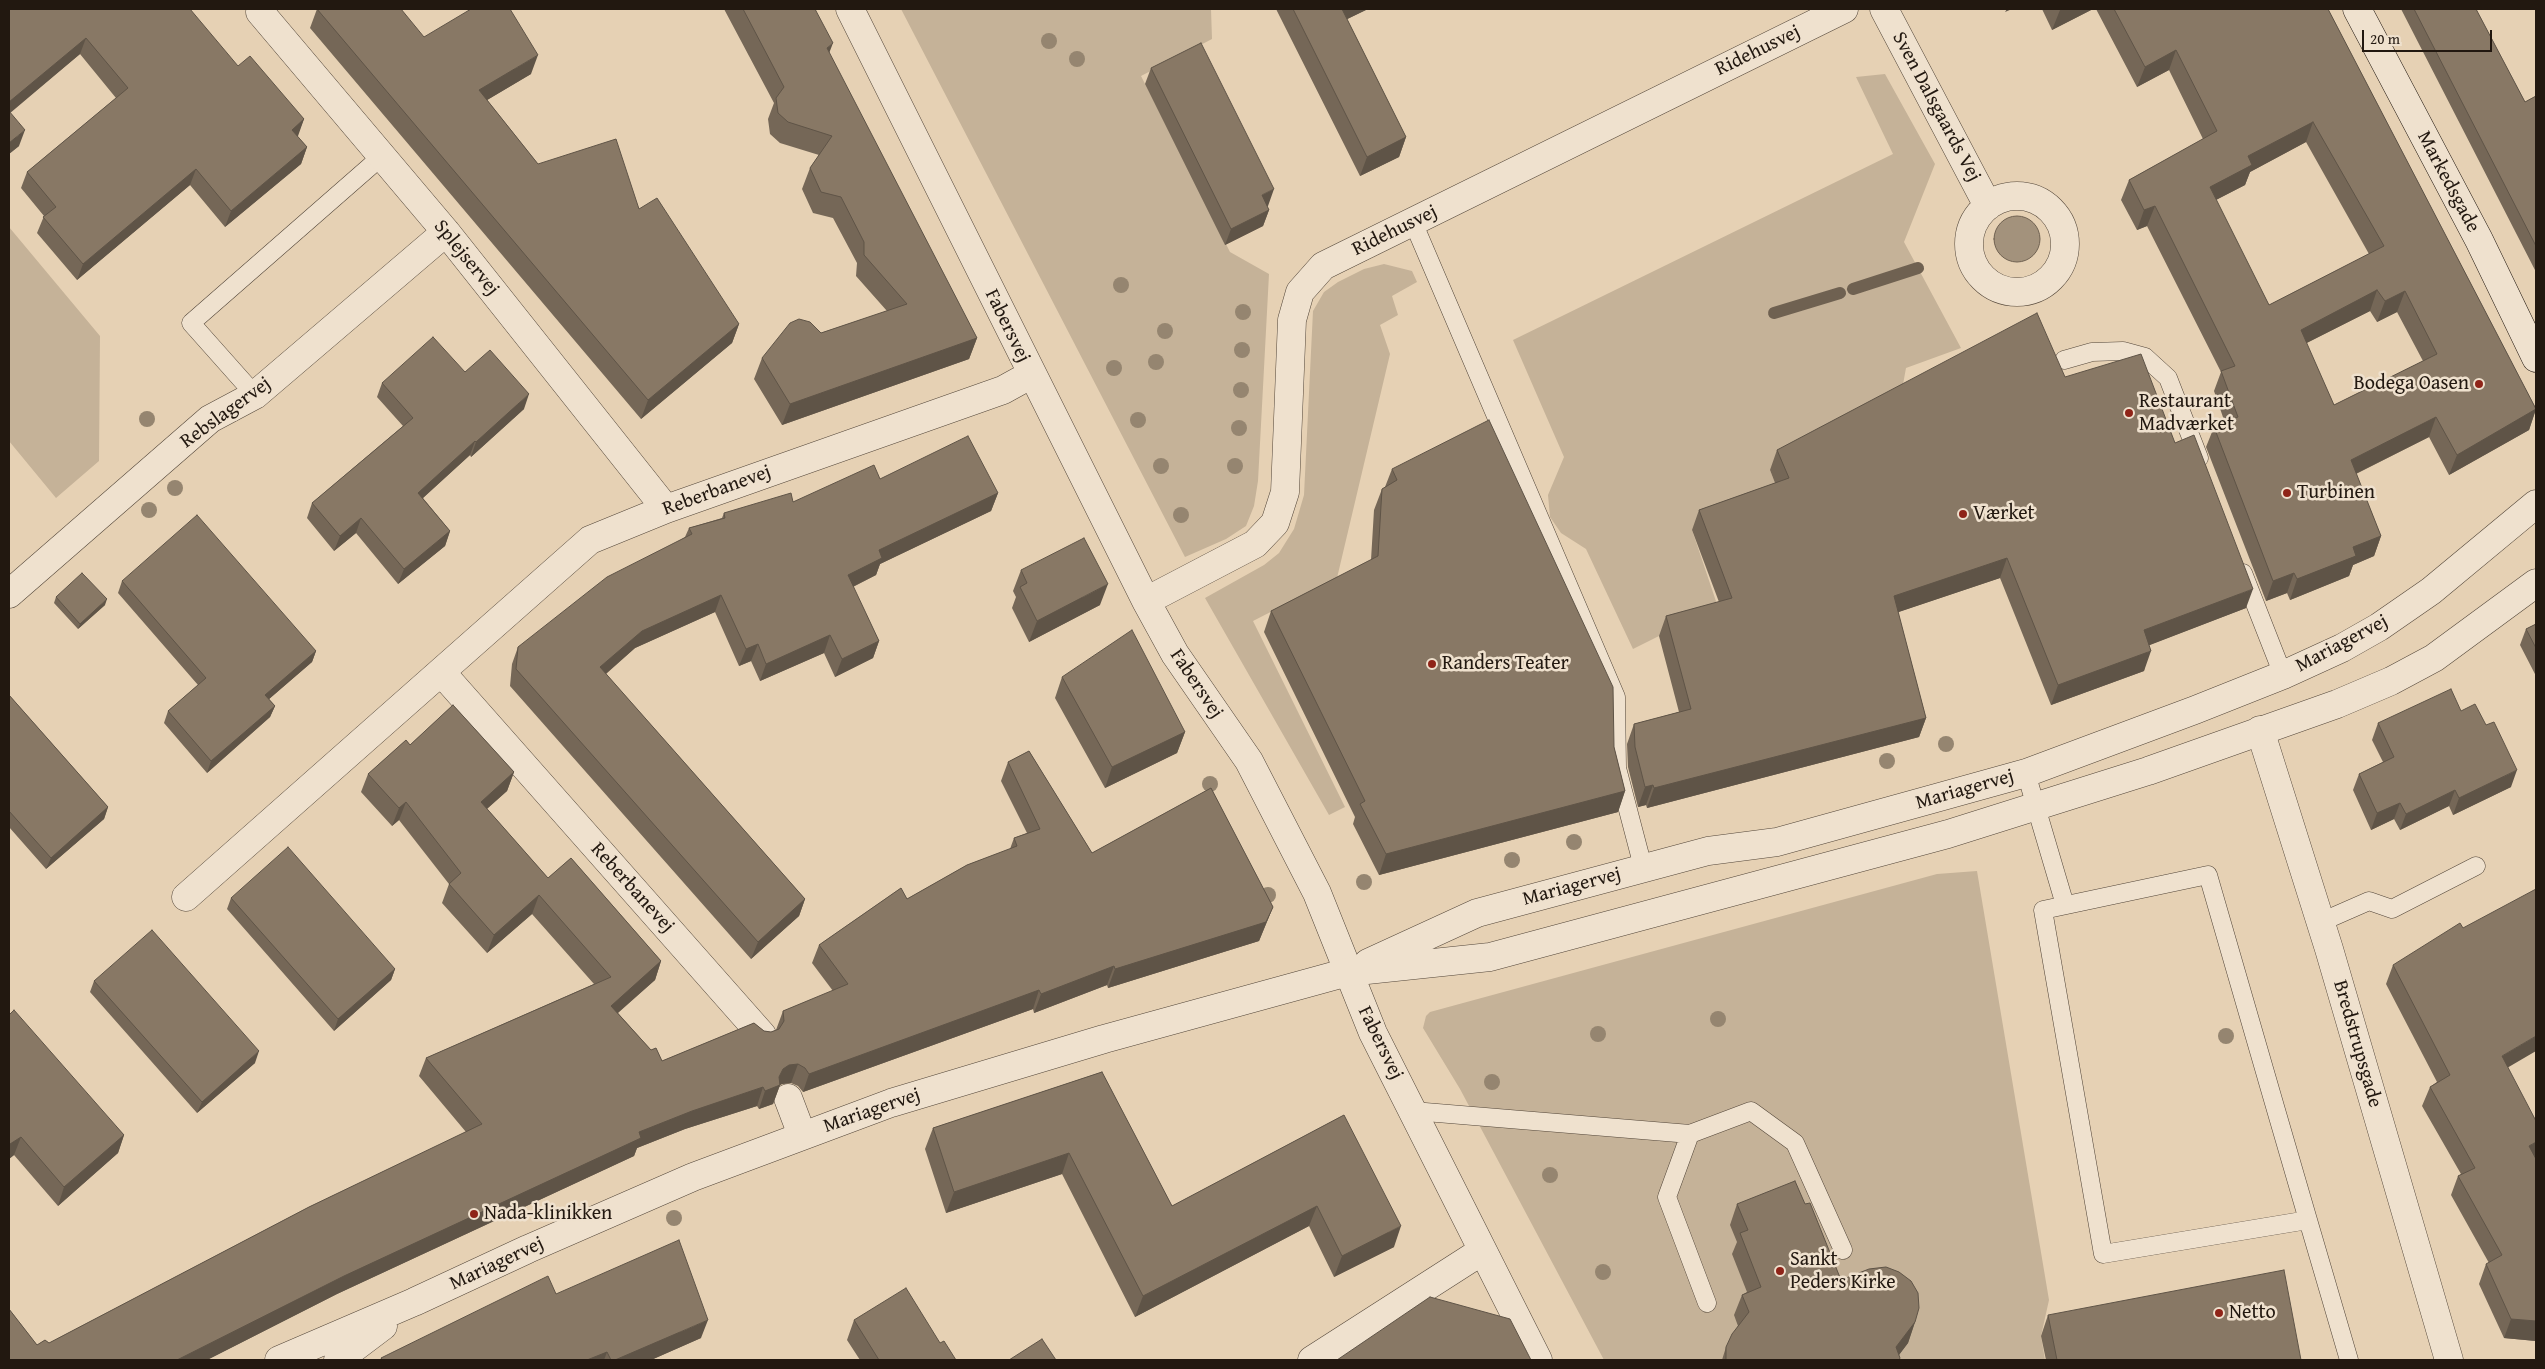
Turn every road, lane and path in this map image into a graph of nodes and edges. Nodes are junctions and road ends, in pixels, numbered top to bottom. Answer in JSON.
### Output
{"nodes":[{"id":1,"x":850,"y":9,"type":"edge"},
{"id":2,"x":1844,"y":9,"type":"edge"},
{"id":3,"x":1884,"y":9,"type":"edge"},
{"id":4,"x":2357,"y":9,"type":"edge"},
{"id":5,"x":262,"y":10,"type":"edge"},
{"id":6,"x":382,"y":156,"type":"junction"},
{"id":7,"x":1988,"y":206,"type":"dead end"},
{"id":8,"x":1413,"y":222,"type":"junction"},
{"id":9,"x":446,"y":232,"type":"junction"},
{"id":10,"x":2536,"y":358,"type":"edge"},
{"id":11,"x":2064,"y":360,"type":"dead end"},
{"id":12,"x":1032,"y":374,"type":"junction"},
{"id":13,"x":255,"y":395,"type":"junction"},
{"id":14,"x":2204,"y":471,"type":"edge"},
{"id":15,"x":2536,"y":504,"type":"edge"},
{"id":16,"x":666,"y":509,"type":"junction"},
{"id":17,"x":2236,"y":554,"type":"edge"},
{"id":18,"x":2536,"y":583,"type":"edge"},
{"id":19,"x":9,"y":594,"type":"edge"},
{"id":20,"x":1146,"y":601,"type":"junction"},
{"id":21,"x":442,"y":672,"type":"junction"},
{"id":22,"x":2282,"y":675,"type":"junction"},
{"id":23,"x":2260,"y":730,"type":"junction"},
{"id":24,"x":2026,"y":772,"type":"junction"},
{"id":25,"x":2036,"y":807,"type":"junction"},
{"id":26,"x":2476,"y":866,"type":"dead end"},
{"id":27,"x":1643,"y":868,"type":"junction"},
{"id":28,"x":186,"y":897,"type":"dead end"},
{"id":29,"x":2065,"y":905,"type":"junction"},
{"id":30,"x":2321,"y":922,"type":"junction"},
{"id":31,"x":1348,"y":972,"type":"junction"},
{"id":32,"x":762,"y":1035,"type":"edge"},
{"id":33,"x":788,"y":1098,"type":"edge"},
{"id":34,"x":1413,"y":1111,"type":"junction"},
{"id":35,"x":1690,"y":1134,"type":"junction"},
{"id":36,"x":802,"y":1135,"type":"junction"},
{"id":37,"x":2308,"y":1220,"type":"junction"},
{"id":38,"x":1843,"y":1250,"type":"dead end"},
{"id":39,"x":1482,"y":1251,"type":"junction"},
{"id":40,"x":414,"y":1302,"type":"junction"},
{"id":41,"x":1708,"y":1304,"type":"dead end"},
{"id":42,"x":279,"y":1360,"type":"edge"},
{"id":43,"x":338,"y":1360,"type":"edge"},
{"id":44,"x":1312,"y":1360,"type":"edge"},
{"id":45,"x":1538,"y":1360,"type":"edge"},
{"id":46,"x":2349,"y":1360,"type":"edge"},
{"id":47,"x":2449,"y":1360,"type":"edge"}],
"edges":[{"from":1,"to":12,"type":"street","name":"Fabersvej"},
{"from":2,"to":8,"type":"street","name":"Ridehusvej"},
{"from":3,"to":7,"type":"street","name":"Sven Dalsgaards Vej"},
{"from":4,"to":10,"type":"street","name":"Markedsgade"},
{"from":5,"to":6,"type":"street","name":"Splejservej"},
{"from":6,"to":9,"type":"street","name":"Splejservej"},
{"from":6,"to":13,"type":"lane"},
{"from":8,"to":20,"type":"street","name":"Ridehusvej"},
{"from":8,"to":27,"type":"lane"},
{"from":9,"to":13,"type":"street","name":"Rebslagervej"},
{"from":9,"to":16,"type":"street","name":"Splejservej"},
{"from":11,"to":14,"type":"lane"},
{"from":12,"to":16,"type":"street","name":"Reberbanevej"},
{"from":12,"to":20,"type":"street","name":"Fabersvej"},
{"from":13,"to":19,"type":"street","name":"Rebslagervej"},
{"from":15,"to":22,"type":"street","name":"Mariagervej"},
{"from":16,"to":21,"type":"street","name":"Reberbanevej"},
{"from":17,"to":22,"type":"lane"},
{"from":18,"to":23,"type":"street","name":"Mariagervej"},
{"from":20,"to":31,"type":"street","name":"Fabersvej"},
{"from":21,"to":28,"type":"street","name":"Reberbanevej"},
{"from":21,"to":32,"type":"street","name":"Reberbanevej"},
{"from":22,"to":24,"type":"street","name":"Mariagervej"},
{"from":23,"to":25,"type":"street","name":"Mariagervej"},
{"from":23,"to":30,"type":"street","name":"Bredstrupsgade"},
{"from":24,"to":25,"type":"lane"},
{"from":24,"to":27,"type":"street","name":"Mariagervej"},
{"from":25,"to":29,"type":"lane"},
{"from":25,"to":31,"type":"street","name":"Mariagervej"},
{"from":26,"to":30,"type":"lane"},
{"from":27,"to":31,"type":"street","name":"Mariagervej"},
{"from":29,"to":37,"type":"lane"},
{"from":29,"to":37,"type":"lane"},
{"from":30,"to":47,"type":"street","name":"Bredstrupsgade"},
{"from":31,"to":34,"type":"street","name":"Fabersvej"},
{"from":31,"to":36,"type":"street","name":"Mariagervej"},
{"from":33,"to":36,"type":"street"},
{"from":34,"to":35,"type":"lane"},
{"from":34,"to":39,"type":"street","name":"Fabersvej"},
{"from":35,"to":38,"type":"lane"},
{"from":35,"to":41,"type":"lane"},
{"from":36,"to":40,"type":"street","name":"Mariagervej"},
{"from":37,"to":46,"type":"lane"},
{"from":39,"to":44,"type":"street"},
{"from":39,"to":45,"type":"street","name":"Fabersvej"},
{"from":40,"to":42,"type":"street","name":"Mariagervej"},
{"from":40,"to":43,"type":"street","name":"Mariagervej"}]}
